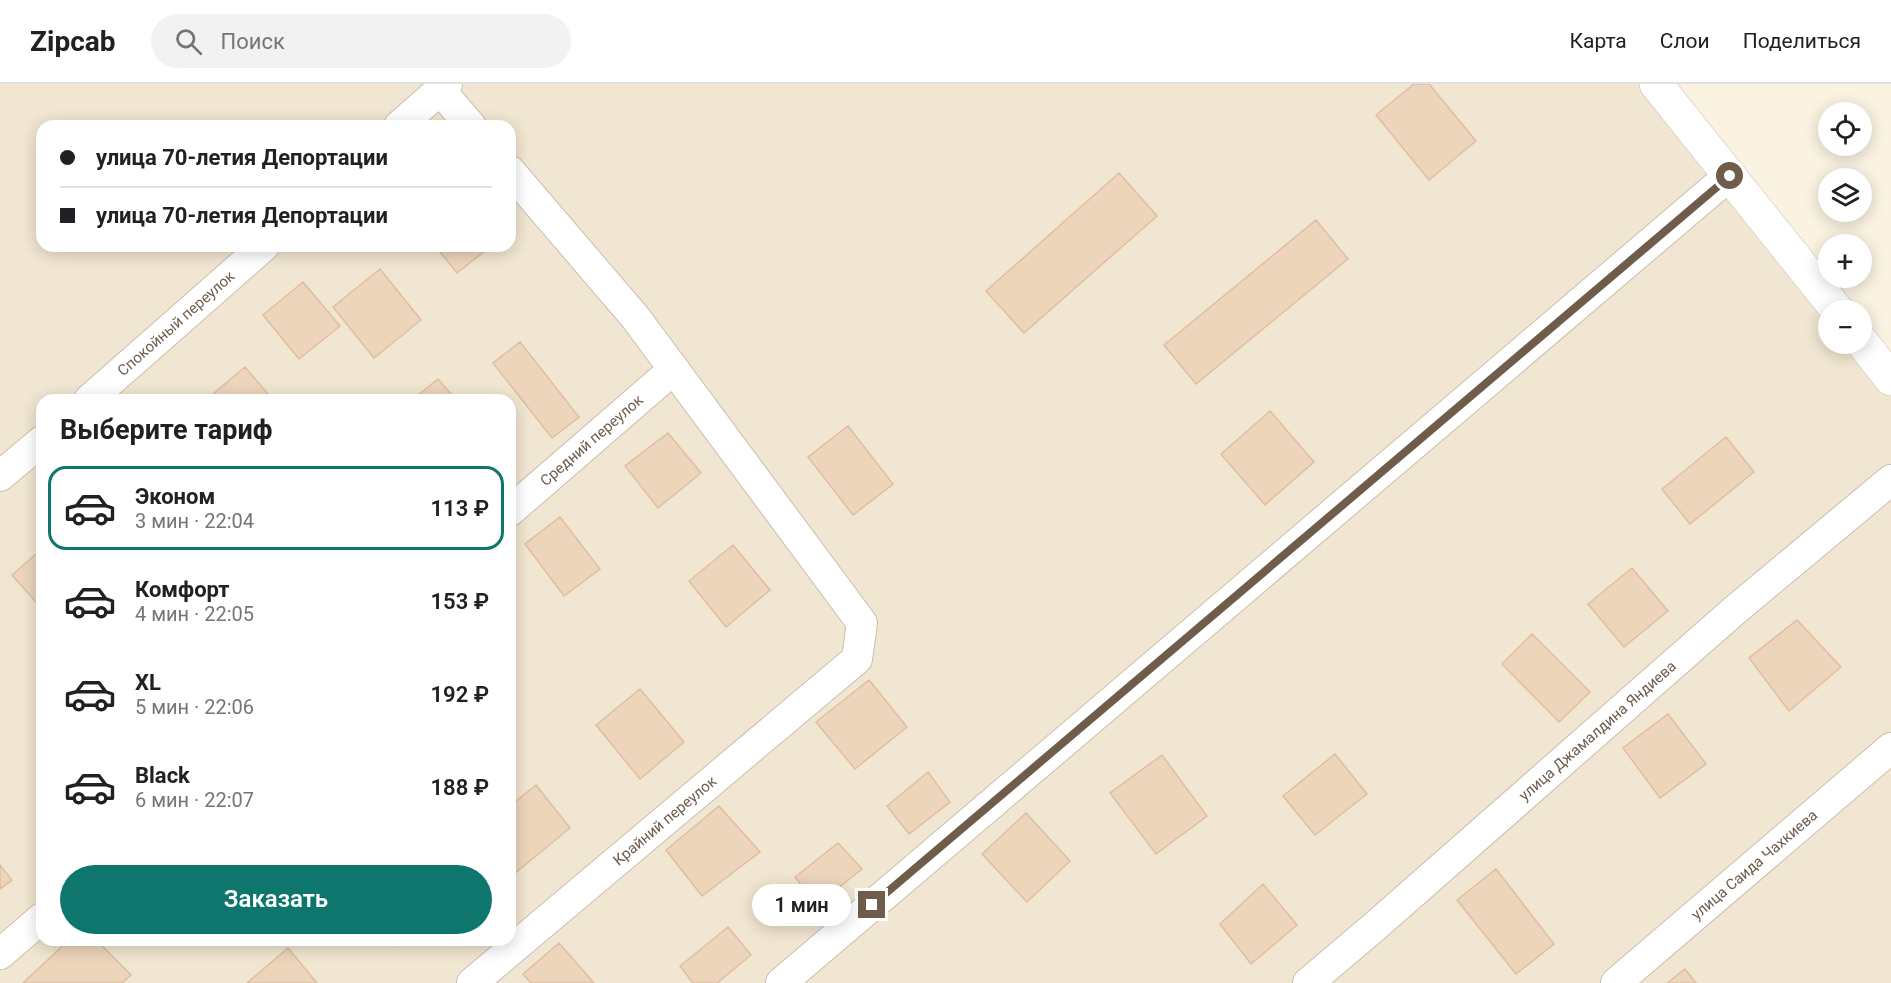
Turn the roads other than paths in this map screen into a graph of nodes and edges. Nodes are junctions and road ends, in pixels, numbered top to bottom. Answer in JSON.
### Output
{"nodes":[{"id":1,"x":1656,"y":84,"type":"edge"},
{"id":2,"x":444,"y":87,"type":"edge"},
{"id":3,"x":406,"y":120,"type":"edge"},
{"id":4,"x":467,"y":120,"type":"edge"},
{"id":5,"x":1730,"y":176,"type":"junction"},
{"id":6,"x":516,"y":178,"type":"edge"},
{"id":7,"x":257,"y":252,"type":"edge"},
{"id":8,"x":1829,"y":300,"type":"edge"},
{"id":9,"x":1871,"y":354,"type":"edge"},
{"id":10,"x":674,"y":369,"type":"junction"},
{"id":11,"x":1891,"y":379,"type":"edge"},
{"id":12,"x":96,"y":394,"type":"edge"},
{"id":13,"x":36,"y":446,"type":"edge"},
{"id":14,"x":0,"y":476,"type":"edge"},
{"id":15,"x":1891,"y":480,"type":"edge"},
{"id":16,"x":516,"y":506,"type":"edge"},
{"id":17,"x":1891,"y":748,"type":"edge"},
{"id":18,"x":36,"y":923,"type":"edge"},
{"id":19,"x":516,"y":946,"type":"edge"},
{"id":20,"x":516,"y":946,"type":"edge"},
{"id":21,"x":0,"y":954,"type":"edge"},
{"id":22,"x":472,"y":983,"type":"edge"},
{"id":23,"x":781,"y":983,"type":"edge"},
{"id":24,"x":1308,"y":983,"type":"edge"},
{"id":25,"x":1616,"y":983,"type":"edge"}],
"edges":[{"from":1,"to":5,"type":"street"},
{"from":2,"to":3,"type":"street"},
{"from":2,"to":4,"type":"street"},
{"from":5,"to":8,"type":"street"},
{"from":5,"to":23,"type":"street"},
{"from":6,"to":10,"type":"street"},
{"from":7,"to":12,"type":"street","name":"Спокойный переулок"},
{"from":9,"to":11,"type":"street"},
{"from":10,"to":16,"type":"street","name":"Средний переулок"},
{"from":10,"to":19,"type":"street","name":"Крайний переулок"},
{"from":13,"to":14,"type":"street"},
{"from":15,"to":24,"type":"street","name":"улица Джамалдина Яндиева"},
{"from":17,"to":25,"type":"street","name":"улица Саида Чахкиева"},
{"from":18,"to":21,"type":"street"},
{"from":20,"to":22,"type":"street","name":"Крайний переулок"}]}
